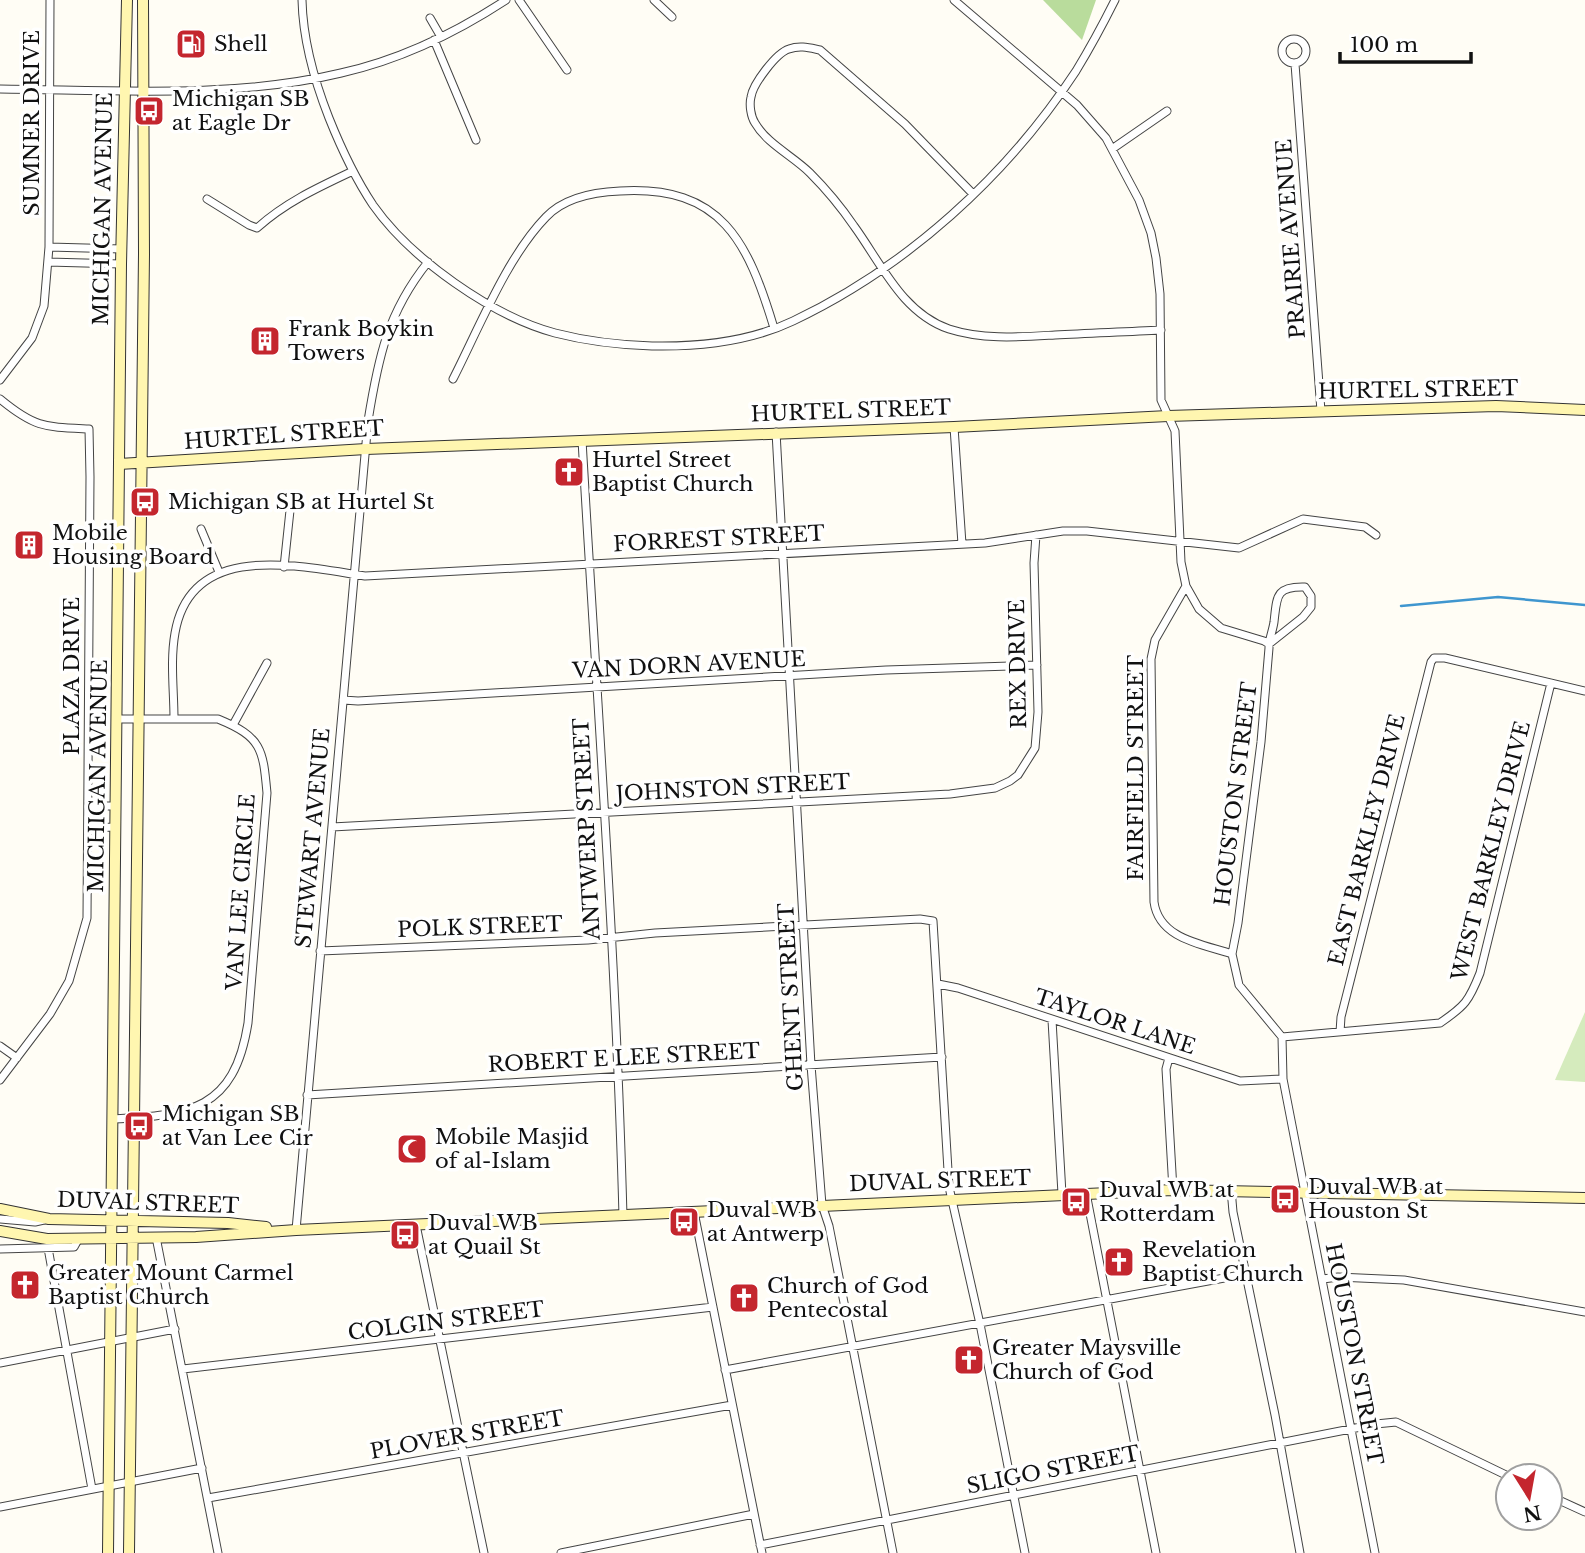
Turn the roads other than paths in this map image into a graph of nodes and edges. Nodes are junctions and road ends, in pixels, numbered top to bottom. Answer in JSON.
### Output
{"nodes":[{"id":1,"x":50,"y":0,"type":"edge"},
{"id":2,"x":127,"y":0,"type":"edge"},
{"id":3,"x":143,"y":0,"type":"edge"},
{"id":4,"x":302,"y":0,"type":"edge"},
{"id":5,"x":506,"y":0,"type":"edge"},
{"id":6,"x":519,"y":0,"type":"edge"},
{"id":7,"x":654,"y":0,"type":"edge"},
{"id":8,"x":954,"y":0,"type":"edge"},
{"id":9,"x":1115,"y":0,"type":"edge"},
{"id":10,"x":672,"y":17,"type":"dead end"},
{"id":11,"x":430,"y":18,"type":"dead end"},
{"id":12,"x":437,"y":38,"type":"junction"},
{"id":13,"x":1295,"y":64,"type":"dead end"},
{"id":14,"x":567,"y":70,"type":"dead end"},
{"id":15,"x":315,"y":78,"type":"junction"},
{"id":16,"x":0,"y":89,"type":"edge"},
{"id":17,"x":49,"y":90,"type":"junction"},
{"id":18,"x":124,"y":90,"type":"junction"},
{"id":19,"x":142,"y":90,"type":"junction"},
{"id":20,"x":1061,"y":91,"type":"junction"},
{"id":21,"x":1167,"y":111,"type":"dead end"},
{"id":22,"x":476,"y":141,"type":"dead end"},
{"id":23,"x":1112,"y":149,"type":"junction"},
{"id":24,"x":353,"y":172,"type":"junction"},
{"id":25,"x":973,"y":194,"type":"junction"},
{"id":26,"x":207,"y":199,"type":"dead end"},
{"id":27,"x":49,"y":247,"type":"junction"},
{"id":28,"x":122,"y":249,"type":"junction"},
{"id":29,"x":48,"y":262,"type":"junction"},
{"id":30,"x":428,"y":262,"type":"junction"},
{"id":31,"x":121,"y":264,"type":"junction"},
{"id":32,"x":883,"y":269,"type":"junction"},
{"id":33,"x":491,"y":304,"type":"junction"},
{"id":34,"x":774,"y":328,"type":"junction"},
{"id":35,"x":1161,"y":330,"type":"junction"},
{"id":36,"x":453,"y":379,"type":"dead end"},
{"id":37,"x":0,"y":380,"type":"edge"},
{"id":38,"x":0,"y":399,"type":"edge"},
{"id":39,"x":1585,"y":410,"type":"edge"},
{"id":40,"x":1321,"y":411,"type":"junction"},
{"id":41,"x":1168,"y":416,"type":"junction"},
{"id":42,"x":954,"y":427,"type":"junction"},
{"id":43,"x":776,"y":432,"type":"junction"},
{"id":44,"x":582,"y":440,"type":"junction"},
{"id":45,"x":366,"y":449,"type":"junction"},
{"id":46,"x":119,"y":464,"type":"junction"},
{"id":47,"x":141,"y":464,"type":"junction"},
{"id":48,"x":291,"y":501,"type":"dead end"},
{"id":49,"x":201,"y":529,"type":"dead end"},
{"id":50,"x":1376,"y":535,"type":"dead end"},
{"id":51,"x":119,"y":536,"type":"junction"},
{"id":52,"x":1036,"y":536,"type":"junction"},
{"id":53,"x":90,"y":537,"type":"junction"},
{"id":54,"x":1181,"y":542,"type":"junction"},
{"id":55,"x":962,"y":544,"type":"junction"},
{"id":56,"x":783,"y":553,"type":"junction"},
{"id":57,"x":589,"y":564,"type":"junction"},
{"id":58,"x":284,"y":567,"type":"junction"},
{"id":59,"x":219,"y":572,"type":"junction"},
{"id":60,"x":355,"y":574,"type":"junction"},
{"id":61,"x":1186,"y":586,"type":"junction"},
{"id":62,"x":1269,"y":644,"type":"junction"},
{"id":63,"x":267,"y":663,"type":"dead end"},
{"id":64,"x":1037,"y":666,"type":"junction"},
{"id":65,"x":790,"y":676,"type":"junction"},
{"id":66,"x":1551,"y":683,"type":"junction"},
{"id":67,"x":597,"y":688,"type":"junction"},
{"id":68,"x":1585,"y":691,"type":"edge"},
{"id":69,"x":343,"y":700,"type":"junction"},
{"id":70,"x":118,"y":719,"type":"junction"},
{"id":71,"x":138,"y":719,"type":"junction"},
{"id":72,"x":174,"y":719,"type":"junction"},
{"id":73,"x":233,"y":725,"type":"junction"},
{"id":74,"x":885,"y":797,"type":"joint"},
{"id":75,"x":797,"y":802,"type":"junction"},
{"id":76,"x":89,"y":806,"type":"junction"},
{"id":77,"x":116,"y":806,"type":"junction"},
{"id":78,"x":605,"y":812,"type":"junction"},
{"id":79,"x":116,"y":827,"type":"junction"},
{"id":80,"x":332,"y":827,"type":"junction"},
{"id":81,"x":89,"y":828,"type":"junction"},
{"id":82,"x":804,"y":926,"type":"junction"},
{"id":83,"x":610,"y":937,"type":"junction"},
{"id":84,"x":320,"y":950,"type":"junction"},
{"id":85,"x":1232,"y":954,"type":"junction"},
{"id":86,"x":938,"y":984,"type":"junction"},
{"id":87,"x":1052,"y":1020,"type":"junction"},
{"id":88,"x":1340,"y":1032,"type":"junction"},
{"id":89,"x":1282,"y":1037,"type":"junction"},
{"id":90,"x":0,"y":1046,"type":"edge"},
{"id":91,"x":942,"y":1057,"type":"junction"},
{"id":92,"x":17,"y":1058,"type":"junction"},
{"id":93,"x":1169,"y":1058,"type":"junction"},
{"id":94,"x":811,"y":1065,"type":"junction"},
{"id":95,"x":619,"y":1077,"type":"junction"},
{"id":96,"x":1283,"y":1079,"type":"junction"},
{"id":97,"x":0,"y":1080,"type":"edge"},
{"id":98,"x":307,"y":1095,"type":"junction"},
{"id":99,"x":133,"y":1118,"type":"junction"},
{"id":100,"x":112,"y":1119,"type":"junction"},
{"id":101,"x":1173,"y":1189,"type":"junction"},
{"id":102,"x":1231,"y":1189,"type":"junction"},
{"id":103,"x":1304,"y":1191,"type":"junction"},
{"id":104,"x":1086,"y":1193,"type":"junction"},
{"id":105,"x":1062,"y":1194,"type":"junction"},
{"id":106,"x":1585,"y":1198,"type":"edge"},
{"id":107,"x":954,"y":1200,"type":"junction"},
{"id":108,"x":822,"y":1205,"type":"junction"},
{"id":109,"x":0,"y":1209,"type":"edge"},
{"id":110,"x":694,"y":1212,"type":"junction"},
{"id":111,"x":623,"y":1216,"type":"junction"},
{"id":112,"x":0,"y":1219,"type":"edge"},
{"id":113,"x":49,"y":1219,"type":"junction"},
{"id":114,"x":111,"y":1220,"type":"junction"},
{"id":115,"x":132,"y":1220,"type":"junction"},
{"id":116,"x":416,"y":1225,"type":"junction"},
{"id":117,"x":296,"y":1230,"type":"junction"},
{"id":118,"x":0,"y":1231,"type":"edge"},
{"id":119,"x":156,"y":1237,"type":"junction"},
{"id":120,"x":79,"y":1238,"type":"junction"},
{"id":121,"x":111,"y":1238,"type":"junction"},
{"id":122,"x":132,"y":1238,"type":"junction"},
{"id":123,"x":48,"y":1248,"type":"junction"},
{"id":124,"x":0,"y":1249,"type":"edge"},
{"id":125,"x":1246,"y":1274,"type":"junction"},
{"id":126,"x":1323,"y":1279,"type":"junction"},
{"id":127,"x":1105,"y":1301,"type":"junction"},
{"id":128,"x":713,"y":1307,"type":"junction"},
{"id":129,"x":1585,"y":1312,"type":"edge"},
{"id":130,"x":980,"y":1324,"type":"junction"},
{"id":131,"x":175,"y":1329,"type":"junction"},
{"id":132,"x":131,"y":1338,"type":"junction"},
{"id":133,"x":439,"y":1339,"type":"junction"},
{"id":134,"x":111,"y":1341,"type":"junction"},
{"id":135,"x":852,"y":1347,"type":"junction"},
{"id":136,"x":67,"y":1350,"type":"junction"},
{"id":137,"x":0,"y":1363,"type":"edge"},
{"id":138,"x":183,"y":1369,"type":"junction"},
{"id":139,"x":725,"y":1370,"type":"junction"},
{"id":140,"x":111,"y":1392,"type":"junction"},
{"id":141,"x":131,"y":1395,"type":"junction"},
{"id":142,"x":732,"y":1405,"type":"junction"},
{"id":143,"x":1351,"y":1429,"type":"junction"},
{"id":144,"x":1280,"y":1443,"type":"junction"},
{"id":145,"x":463,"y":1455,"type":"junction"},
{"id":146,"x":202,"y":1468,"type":"junction"},
{"id":147,"x":1494,"y":1469,"type":"edge"},
{"id":148,"x":1140,"y":1472,"type":"junction"},
{"id":149,"x":129,"y":1482,"type":"junction"},
{"id":150,"x":109,"y":1486,"type":"junction"},
{"id":151,"x":92,"y":1489,"type":"junction"},
{"id":152,"x":1014,"y":1496,"type":"junction"},
{"id":153,"x":208,"y":1498,"type":"junction"},
{"id":154,"x":1564,"y":1502,"type":"edge"},
{"id":155,"x":0,"y":1507,"type":"edge"},
{"id":156,"x":1585,"y":1512,"type":"edge"},
{"id":157,"x":754,"y":1514,"type":"junction"},
{"id":158,"x":886,"y":1520,"type":"junction"},
{"id":159,"x":761,"y":1549,"type":"edge"},
{"id":160,"x":108,"y":1553,"type":"edge"},
{"id":161,"x":129,"y":1553,"type":"edge"},
{"id":162,"x":218,"y":1553,"type":"edge"},
{"id":163,"x":484,"y":1553,"type":"edge"},
{"id":164,"x":561,"y":1553,"type":"edge"},
{"id":165,"x":893,"y":1553,"type":"edge"},
{"id":166,"x":1025,"y":1553,"type":"edge"},
{"id":167,"x":1156,"y":1553,"type":"edge"},
{"id":168,"x":1300,"y":1553,"type":"edge"},
{"id":169,"x":1375,"y":1553,"type":"edge"}],
"edges":[{"from":1,"to":17,"type":"street","name":"SUMNER DRIVE"},
{"from":2,"to":18,"type":"street","name":"MICHIGAN AVENUE"},
{"from":3,"to":19,"type":"street","name":"MICHIGAN AVENUE"},
{"from":4,"to":15,"type":"street"},
{"from":5,"to":12,"type":"street"},
{"from":6,"to":14,"type":"street"},
{"from":7,"to":10,"type":"street"},
{"from":8,"to":20,"type":"street"},
{"from":9,"to":20,"type":"street"},
{"from":11,"to":12,"type":"street"},
{"from":12,"to":15,"type":"street"},
{"from":12,"to":22,"type":"street"},
{"from":13,"to":40,"type":"street","name":"PRAIRIE AVENUE"},
{"from":15,"to":19,"type":"street"},
{"from":15,"to":24,"type":"street"},
{"from":16,"to":17,"type":"street"},
{"from":17,"to":18,"type":"street"},
{"from":17,"to":27,"type":"street","name":"SUMNER DRIVE"},
{"from":18,"to":19,"type":"street"},
{"from":18,"to":28,"type":"street","name":"MICHIGAN AVENUE"},
{"from":19,"to":47,"type":"street","name":"MICHIGAN AVENUE"},
{"from":20,"to":23,"type":"street"},
{"from":20,"to":25,"type":"street"},
{"from":21,"to":23,"type":"street"},
{"from":23,"to":35,"type":"street"},
{"from":24,"to":26,"type":"street"},
{"from":24,"to":30,"type":"street"},
{"from":25,"to":32,"type":"street"},
{"from":25,"to":32,"type":"street"},
{"from":27,"to":28,"type":"street","name":"SUMNER DRIVE"},
{"from":27,"to":29,"type":"street","name":"SUMNER DRIVE"},
{"from":28,"to":31,"type":"street","name":"MICHIGAN AVENUE"},
{"from":29,"to":31,"type":"street"},
{"from":29,"to":37,"type":"street","name":"SUMNER DRIVE"},
{"from":30,"to":33,"type":"street"},
{"from":30,"to":45,"type":"street","name":"STEWART AVENUE"},
{"from":31,"to":46,"type":"street","name":"MICHIGAN AVENUE"},
{"from":32,"to":34,"type":"street"},
{"from":32,"to":35,"type":"street"},
{"from":33,"to":34,"type":"street"},
{"from":33,"to":34,"type":"street"},
{"from":33,"to":36,"type":"street"},
{"from":35,"to":41,"type":"street"},
{"from":38,"to":53,"type":"street","name":"PLAZA DRIVE"},
{"from":39,"to":40,"type":"street","name":"HURTEL STREET"},
{"from":40,"to":41,"type":"street","name":"HURTEL STREET"},
{"from":41,"to":42,"type":"street","name":"HURTEL STREET"},
{"from":41,"to":54,"type":"street"},
{"from":42,"to":43,"type":"street","name":"HURTEL STREET"},
{"from":42,"to":55,"type":"street"},
{"from":43,"to":44,"type":"street","name":"HURTEL STREET"},
{"from":43,"to":56,"type":"street","name":"GHENT STREET"},
{"from":44,"to":45,"type":"street","name":"HURTEL STREET"},
{"from":44,"to":57,"type":"street","name":"ANTWERP STREET"},
{"from":45,"to":47,"type":"street","name":"HURTEL STREET"},
{"from":45,"to":60,"type":"street","name":"STEWART AVENUE"},
{"from":46,"to":47,"type":"street","name":"HURTEL STREET"},
{"from":46,"to":51,"type":"street","name":"MICHIGAN AVENUE"},
{"from":47,"to":71,"type":"street","name":"MICHIGAN AVENUE"},
{"from":48,"to":58,"type":"street"},
{"from":49,"to":59,"type":"street"},
{"from":50,"to":54,"type":"street","name":"FORREST STREET"},
{"from":51,"to":53,"type":"street"},
{"from":51,"to":70,"type":"street","name":"MICHIGAN AVENUE"},
{"from":52,"to":54,"type":"street","name":"FORREST STREET"},
{"from":52,"to":55,"type":"street","name":"FORREST STREET"},
{"from":52,"to":64,"type":"street","name":"REX DRIVE"},
{"from":53,"to":76,"type":"street","name":"PLAZA DRIVE"},
{"from":54,"to":61,"type":"street"},
{"from":55,"to":56,"type":"street","name":"FORREST STREET"},
{"from":56,"to":57,"type":"street","name":"FORREST STREET"},
{"from":56,"to":65,"type":"street","name":"GHENT STREET"},
{"from":57,"to":60,"type":"street","name":"FORREST STREET"},
{"from":57,"to":67,"type":"street","name":"ANTWERP STREET"},
{"from":58,"to":59,"type":"street","name":"FORREST STREET"},
{"from":58,"to":60,"type":"street","name":"FORREST STREET"},
{"from":59,"to":72,"type":"street"},
{"from":60,"to":69,"type":"street","name":"STEWART AVENUE"},
{"from":61,"to":62,"type":"street"},
{"from":61,"to":85,"type":"street","name":"FAIRFIELD STREET"},
{"from":62,"to":62,"type":"street","name":"HOUSTON STREET"},
{"from":62,"to":85,"type":"street","name":"HOUSTON STREET"},
{"from":63,"to":73,"type":"street"},
{"from":64,"to":65,"type":"street","name":"VAN DORN AVENUE"},
{"from":64,"to":74,"type":"street","name":"REX DRIVE"},
{"from":65,"to":67,"type":"street","name":"VAN DORN AVENUE"},
{"from":65,"to":75,"type":"street","name":"GHENT STREET"},
{"from":66,"to":68,"type":"street"},
{"from":66,"to":88,"type":"street","name":"WEST BARKLEY DRIVE"},
{"from":66,"to":88,"type":"street","name":"EAST BARKLEY DRIVE"},
{"from":67,"to":69,"type":"street","name":"VAN DORN AVENUE"},
{"from":67,"to":78,"type":"street","name":"ANTWERP STREET"},
{"from":69,"to":80,"type":"street","name":"STEWART AVENUE"},
{"from":70,"to":71,"type":"street"},
{"from":70,"to":77,"type":"street","name":"MICHIGAN AVENUE"},
{"from":71,"to":72,"type":"street"},
{"from":71,"to":99,"type":"street","name":"MICHIGAN AVENUE"},
{"from":72,"to":73,"type":"street"},
{"from":73,"to":99,"type":"street","name":"VAN LEE CIRCLE"},
{"from":74,"to":75,"type":"street","name":"JOHNSTON STREET"},
{"from":75,"to":78,"type":"street","name":"JOHNSTON STREET"},
{"from":75,"to":82,"type":"street","name":"GHENT STREET"},
{"from":76,"to":77,"type":"street"},
{"from":76,"to":81,"type":"street","name":"PLAZA DRIVE"},
{"from":77,"to":79,"type":"street","name":"MICHIGAN AVENUE"},
{"from":78,"to":80,"type":"street","name":"JOHNSTON STREET"},
{"from":78,"to":83,"type":"street","name":"ANTWERP STREET"},
{"from":79,"to":81,"type":"street"},
{"from":79,"to":100,"type":"street","name":"MICHIGAN AVENUE"},
{"from":80,"to":84,"type":"street","name":"STEWART AVENUE"},
{"from":81,"to":92,"type":"street","name":"PLAZA DRIVE"},
{"from":82,"to":83,"type":"street","name":"POLK STREET"},
{"from":82,"to":86,"type":"street","name":"POLK STREET"},
{"from":82,"to":94,"type":"street","name":"GHENT STREET"},
{"from":83,"to":84,"type":"street","name":"POLK STREET"},
{"from":83,"to":95,"type":"street","name":"ANTWERP STREET"},
{"from":84,"to":98,"type":"street","name":"STEWART AVENUE"},
{"from":85,"to":89,"type":"street","name":"HOUSTON STREET"},
{"from":86,"to":87,"type":"street","name":"TAYLOR LANE"},
{"from":86,"to":91,"type":"street"},
{"from":87,"to":93,"type":"street","name":"TAYLOR LANE"},
{"from":87,"to":105,"type":"street"},
{"from":88,"to":89,"type":"street","name":"WEST BARKLEY DRIVE"},
{"from":89,"to":96,"type":"street","name":"HOUSTON STREET"},
{"from":90,"to":92,"type":"street"},
{"from":91,"to":94,"type":"street","name":"ROBERT E LEE STREET"},
{"from":91,"to":107,"type":"street"},
{"from":92,"to":97,"type":"street","name":"PLAZA DRIVE"},
{"from":93,"to":96,"type":"street","name":"TAYLOR LANE"},
{"from":93,"to":101,"type":"street"},
{"from":94,"to":95,"type":"street","name":"ROBERT E LEE STREET"},
{"from":94,"to":108,"type":"street","name":"GHENT STREET"},
{"from":95,"to":98,"type":"street","name":"ROBERT E LEE STREET"},
{"from":95,"to":111,"type":"street","name":"ANTWERP STREET"},
{"from":96,"to":103,"type":"street","name":"HOUSTON STREET"},
{"from":98,"to":117,"type":"street","name":"STEWART AVENUE"},
{"from":99,"to":100,"type":"street","name":"VAN LEE CIRCLE"},
{"from":99,"to":115,"type":"street","name":"MICHIGAN AVENUE"},
{"from":100,"to":114,"type":"street","name":"MICHIGAN AVENUE"},
{"from":101,"to":102,"type":"street","name":"DUVAL STREET"},
{"from":101,"to":104,"type":"street","name":"DUVAL STREET"},
{"from":102,"to":103,"type":"street","name":"DUVAL STREET"},
{"from":102,"to":125,"type":"street"},
{"from":103,"to":106,"type":"street","name":"DUVAL STREET"},
{"from":103,"to":126,"type":"street","name":"HOUSTON STREET"},
{"from":104,"to":105,"type":"street","name":"DUVAL STREET"},
{"from":104,"to":127,"type":"street"},
{"from":105,"to":107,"type":"street","name":"DUVAL STREET"},
{"from":107,"to":108,"type":"street","name":"DUVAL STREET"},
{"from":107,"to":130,"type":"street"},
{"from":108,"to":110,"type":"street","name":"DUVAL STREET"},
{"from":108,"to":135,"type":"street","name":"GHENT STREET"},
{"from":109,"to":113,"type":"street","name":"DUVAL STREET"},
{"from":110,"to":111,"type":"street","name":"DUVAL STREET"},
{"from":110,"to":128,"type":"street"},
{"from":111,"to":116,"type":"street","name":"DUVAL STREET"},
{"from":112,"to":113,"type":"street"},
{"from":113,"to":114,"type":"street","name":"DUVAL STREET"},
{"from":114,"to":115,"type":"street","name":"DUVAL STREET"},
{"from":114,"to":121,"type":"street","name":"MICHIGAN AVENUE"},
{"from":115,"to":117,"type":"street","name":"DUVAL STREET"},
{"from":115,"to":122,"type":"street","name":"MICHIGAN AVENUE"},
{"from":116,"to":117,"type":"street","name":"DUVAL STREET"},
{"from":116,"to":133,"type":"street"},
{"from":117,"to":119,"type":"street","name":"DUVAL STREET"},
{"from":118,"to":120,"type":"street","name":"DUVAL STREET"},
{"from":119,"to":122,"type":"street","name":"DUVAL STREET"},
{"from":119,"to":131,"type":"street"},
{"from":120,"to":121,"type":"street","name":"DUVAL STREET"},
{"from":120,"to":123,"type":"street"},
{"from":121,"to":122,"type":"street","name":"DUVAL STREET"},
{"from":121,"to":134,"type":"street","name":"MICHIGAN AVENUE"},
{"from":122,"to":132,"type":"street","name":"MICHIGAN AVENUE"},
{"from":123,"to":124,"type":"street"},
{"from":123,"to":136,"type":"street"},
{"from":125,"to":127,"type":"street"},
{"from":125,"to":144,"type":"street"},
{"from":126,"to":129,"type":"street"},
{"from":126,"to":143,"type":"street","name":"HOUSTON STREET"},
{"from":127,"to":130,"type":"street"},
{"from":127,"to":148,"type":"street"},
{"from":128,"to":133,"type":"street","name":"COLGIN STREET"},
{"from":128,"to":139,"type":"street"},
{"from":130,"to":135,"type":"street"},
{"from":130,"to":152,"type":"street"},
{"from":131,"to":132,"type":"street"},
{"from":131,"to":138,"type":"street"},
{"from":132,"to":134,"type":"street"},
{"from":132,"to":141,"type":"street","name":"MICHIGAN AVENUE"},
{"from":133,"to":138,"type":"street","name":"COLGIN STREET"},
{"from":133,"to":145,"type":"street"},
{"from":134,"to":136,"type":"street"},
{"from":134,"to":140,"type":"street","name":"MICHIGAN AVENUE"},
{"from":135,"to":139,"type":"street"},
{"from":135,"to":158,"type":"street","name":"GHENT STREET"},
{"from":136,"to":137,"type":"street"},
{"from":136,"to":151,"type":"street"},
{"from":138,"to":146,"type":"street"},
{"from":139,"to":142,"type":"street"},
{"from":140,"to":141,"type":"street"},
{"from":140,"to":150,"type":"street","name":"MICHIGAN AVENUE"},
{"from":141,"to":149,"type":"street","name":"MICHIGAN AVENUE"},
{"from":142,"to":145,"type":"street","name":"PLOVER STREET"},
{"from":142,"to":157,"type":"street"},
{"from":143,"to":144,"type":"street","name":"SLIGO STREET"},
{"from":143,"to":147,"type":"street","name":"SLIGO STREET"},
{"from":143,"to":169,"type":"street","name":"HOUSTON STREET"},
{"from":144,"to":148,"type":"street","name":"SLIGO STREET"},
{"from":144,"to":168,"type":"street"},
{"from":145,"to":153,"type":"street","name":"PLOVER STREET"},
{"from":145,"to":163,"type":"street"},
{"from":146,"to":149,"type":"street"},
{"from":146,"to":153,"type":"street"},
{"from":148,"to":152,"type":"street","name":"SLIGO STREET"},
{"from":148,"to":167,"type":"street"},
{"from":149,"to":150,"type":"street"},
{"from":149,"to":161,"type":"street","name":"MICHIGAN AVENUE"},
{"from":150,"to":151,"type":"street"},
{"from":150,"to":160,"type":"street","name":"MICHIGAN AVENUE"},
{"from":151,"to":155,"type":"street"},
{"from":152,"to":158,"type":"street","name":"SLIGO STREET"},
{"from":152,"to":166,"type":"street"},
{"from":153,"to":162,"type":"street"},
{"from":154,"to":156,"type":"street"},
{"from":157,"to":159,"type":"street"},
{"from":157,"to":164,"type":"street"},
{"from":158,"to":159,"type":"street","name":"SLIGO STREET"},
{"from":158,"to":165,"type":"street","name":"GHENT STREET"}]}
